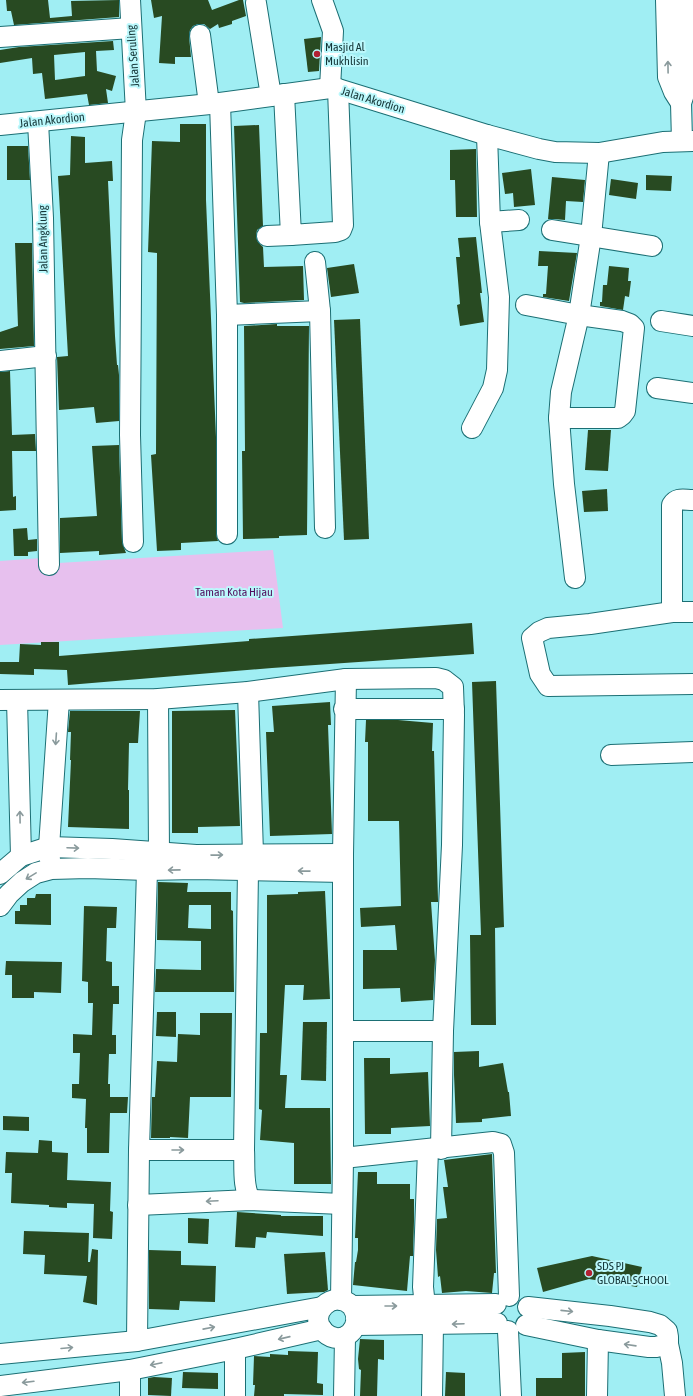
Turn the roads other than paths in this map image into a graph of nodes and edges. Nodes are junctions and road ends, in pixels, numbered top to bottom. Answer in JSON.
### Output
{"nodes":[{"id":1,"x":130,"y":0,"type":"edge"},
{"id":2,"x":322,"y":0,"type":"edge"},
{"id":3,"x":666,"y":0,"type":"edge"},
{"id":4,"x":683,"y":0,"type":"edge"},
{"id":5,"x":256,"y":3,"type":"dead end"},
{"id":6,"x":131,"y":28,"type":"junction"},
{"id":7,"x":200,"y":35,"type":"dead end"},
{"id":8,"x":0,"y":37,"type":"edge"},
{"id":9,"x":334,"y":89,"type":"junction"},
{"id":10,"x":278,"y":95,"type":"junction"},
{"id":11,"x":214,"y":103,"type":"junction"},
{"id":12,"x":681,"y":103,"type":"junction"},
{"id":13,"x":136,"y":112,"type":"junction"},
{"id":14,"x":1,"y":120,"type":"edge"},
{"id":15,"x":38,"y":122,"type":"junction"},
{"id":16,"x":487,"y":135,"type":"junction"},
{"id":17,"x":687,"y":141,"type":"edge"},
{"id":18,"x":599,"y":153,"type":"junction"},
{"id":19,"x":519,"y":220,"type":"dead end"},
{"id":20,"x":490,"y":222,"type":"junction"},
{"id":21,"x":552,"y":230,"type":"dead end"},
{"id":22,"x":291,"y":234,"type":"junction"},
{"id":23,"x":267,"y":236,"type":"dead end"},
{"id":24,"x":591,"y":236,"type":"junction"},
{"id":25,"x":652,"y":246,"type":"dead end"},
{"id":26,"x":315,"y":262,"type":"dead end"},
{"id":27,"x":526,"y":304,"type":"dead end"},
{"id":28,"x":320,"y":311,"type":"junction"},
{"id":29,"x":227,"y":315,"type":"junction"},
{"id":30,"x":579,"y":315,"type":"junction"},
{"id":31,"x":661,"y":321,"type":"dead end"},
{"id":32,"x":693,"y":326,"type":"edge"},
{"id":33,"x":46,"y":356,"type":"junction"},
{"id":34,"x":0,"y":361,"type":"edge"},
{"id":35,"x":657,"y":388,"type":"dead end"},
{"id":36,"x":693,"y":393,"type":"edge"},
{"id":37,"x":558,"y":418,"type":"junction"},
{"id":38,"x":472,"y":428,"type":"dead end"},
{"id":39,"x":693,"y":500,"type":"edge"},
{"id":40,"x":325,"y":528,"type":"dead end"},
{"id":41,"x":227,"y":534,"type":"dead end"},
{"id":42,"x":133,"y":542,"type":"dead end"},
{"id":43,"x":49,"y":566,"type":"dead end"},
{"id":44,"x":575,"y":578,"type":"dead end"},
{"id":45,"x":672,"y":612,"type":"junction"},
{"id":46,"x":693,"y":612,"type":"edge"},
{"id":47,"x":346,"y":679,"type":"junction"},
{"id":48,"x":693,"y":684,"type":"edge"},
{"id":49,"x":248,"y":692,"type":"junction"},
{"id":50,"x":158,"y":699,"type":"junction"},
{"id":51,"x":8,"y":700,"type":"edge"},
{"id":52,"x":59,"y":700,"type":"junction"},
{"id":53,"x":344,"y":709,"type":"junction"},
{"id":54,"x":454,"y":709,"type":"junction"},
{"id":55,"x":693,"y":752,"type":"edge"},
{"id":56,"x":611,"y":755,"type":"dead end"},
{"id":57,"x":49,"y":847,"type":"junction"},
{"id":58,"x":159,"y":853,"type":"junction"},
{"id":59,"x":21,"y":856,"type":"junction"},
{"id":60,"x":196,"y":862,"type":"junction"},
{"id":61,"x":251,"y":862,"type":"junction"},
{"id":62,"x":343,"y":863,"type":"junction"},
{"id":63,"x":51,"y":869,"type":"junction"},
{"id":64,"x":147,"y":870,"type":"junction"},
{"id":65,"x":0,"y":874,"type":"edge"},
{"id":66,"x":0,"y":906,"type":"edge"},
{"id":67,"x":343,"y":1031,"type":"junction"},
{"id":68,"x":443,"y":1031,"type":"junction"},
{"id":69,"x":434,"y":1149,"type":"junction"},
{"id":70,"x":139,"y":1150,"type":"junction"},
{"id":71,"x":244,"y":1150,"type":"junction"},
{"id":72,"x":343,"y":1158,"type":"junction"},
{"id":73,"x":251,"y":1200,"type":"junction"},
{"id":74,"x":342,"y":1204,"type":"junction"},
{"id":75,"x":138,"y":1205,"type":"junction"},
{"id":76,"x":347,"y":1303,"type":"junction"},
{"id":77,"x":425,"y":1306,"type":"junction"},
{"id":78,"x":322,"y":1307,"type":"junction"},
{"id":79,"x":511,"y":1314,"type":"junction"},
{"id":80,"x":433,"y":1324,"type":"junction"},
{"id":81,"x":322,"y":1329,"type":"junction"},
{"id":82,"x":351,"y":1331,"type":"junction"},
{"id":83,"x":182,"y":1333,"type":"junction"},
{"id":84,"x":598,"y":1340,"type":"junction"},
{"id":85,"x":137,"y":1341,"type":"junction"},
{"id":86,"x":668,"y":1344,"type":"junction"},
{"id":87,"x":236,"y":1349,"type":"junction"},
{"id":88,"x":0,"y":1354,"type":"edge"},
{"id":89,"x":186,"y":1358,"type":"junction"},
{"id":90,"x":130,"y":1370,"type":"junction"},
{"id":91,"x":0,"y":1386,"type":"edge"},
{"id":92,"x":130,"y":1396,"type":"edge"},
{"id":93,"x":235,"y":1396,"type":"edge"},
{"id":94,"x":344,"y":1396,"type":"edge"},
{"id":95,"x":432,"y":1396,"type":"edge"},
{"id":96,"x":511,"y":1396,"type":"edge"},
{"id":97,"x":597,"y":1396,"type":"edge"},
{"id":98,"x":675,"y":1396,"type":"edge"}],
"edges":[{"from":1,"to":6,"type":"street","name":"Jalan Seruling"},
{"from":2,"to":9,"type":"street"},
{"from":12,"to":3,"type":"street","one_way":true},
{"from":4,"to":12,"type":"street"},
{"from":5,"to":10,"type":"street"},
{"from":6,"to":8,"type":"street"},
{"from":6,"to":13,"type":"street","name":"Jalan Seruling"},
{"from":7,"to":11,"type":"street"},
{"from":9,"to":10,"type":"street","name":"Jalan Akordion"},
{"from":9,"to":16,"type":"street","name":"Jalan Akordion"},
{"from":9,"to":22,"type":"street"},
{"from":10,"to":11,"type":"street","name":"Jalan Akordion"},
{"from":10,"to":22,"type":"street"},
{"from":11,"to":13,"type":"street","name":"Jalan Akordion"},
{"from":11,"to":29,"type":"street"},
{"from":12,"to":17,"type":"street"},
{"from":13,"to":15,"type":"street","name":"Jalan Akordion"},
{"from":13,"to":42,"type":"street","name":"Jalan Seruling"},
{"from":14,"to":15,"type":"street","name":"Jalan Akordion"},
{"from":15,"to":33,"type":"street","name":"Jalan Angklung"},
{"from":16,"to":18,"type":"street","name":"Jalan Akordion"},
{"from":16,"to":20,"type":"street"},
{"from":17,"to":18,"type":"street","name":"Jalan Akordion"},
{"from":18,"to":24,"type":"street"},
{"from":19,"to":20,"type":"street"},
{"from":20,"to":38,"type":"street"},
{"from":21,"to":24,"type":"street"},
{"from":22,"to":23,"type":"street"},
{"from":24,"to":25,"type":"street"},
{"from":24,"to":30,"type":"street"},
{"from":26,"to":28,"type":"street"},
{"from":27,"to":30,"type":"street"},
{"from":28,"to":29,"type":"street"},
{"from":28,"to":40,"type":"street"},
{"from":29,"to":41,"type":"street"},
{"from":30,"to":37,"type":"street"},
{"from":30,"to":37,"type":"street"},
{"from":31,"to":32,"type":"street"},
{"from":33,"to":34,"type":"street"},
{"from":33,"to":43,"type":"street","name":"Jalan Angklung"},
{"from":35,"to":36,"type":"street"},
{"from":37,"to":44,"type":"street"},
{"from":39,"to":45,"type":"street"},
{"from":45,"to":46,"type":"street"},
{"from":45,"to":48,"type":"street"},
{"from":47,"to":49,"type":"street"},
{"from":47,"to":53,"type":"street"},
{"from":47,"to":54,"type":"street"},
{"from":49,"to":50,"type":"street"},
{"from":49,"to":61,"type":"street"},
{"from":50,"to":52,"type":"street"},
{"from":50,"to":58,"type":"street"},
{"from":51,"to":52,"type":"street"},
{"from":59,"to":51,"type":"street","one_way":true},
{"from":52,"to":57,"type":"street","one_way":true},
{"from":53,"to":54,"type":"street"},
{"from":53,"to":62,"type":"street"},
{"from":54,"to":68,"type":"street"},
{"from":55,"to":56,"type":"street"},
{"from":57,"to":58,"type":"street","one_way":true},
{"from":57,"to":59,"type":"street"},
{"from":57,"to":63,"type":"street"},
{"from":58,"to":60,"type":"street"},
{"from":59,"to":65,"type":"street"},
{"from":60,"to":61,"type":"street"},
{"from":60,"to":64,"type":"street","one_way":true},
{"from":61,"to":62,"type":"street"},
{"from":61,"to":71,"type":"street"},
{"from":62,"to":67,"type":"street"},
{"from":63,"to":64,"type":"street"},
{"from":63,"to":66,"type":"street","one_way":true},
{"from":64,"to":70,"type":"street"},
{"from":67,"to":68,"type":"street"},
{"from":67,"to":72,"type":"street"},
{"from":68,"to":69,"type":"street"},
{"from":69,"to":72,"type":"street"},
{"from":69,"to":77,"type":"street"},
{"from":69,"to":79,"type":"street"},
{"from":70,"to":71,"type":"street","one_way":true},
{"from":70,"to":75,"type":"street"},
{"from":71,"to":73,"type":"street"},
{"from":72,"to":74,"type":"street"},
{"from":73,"to":74,"type":"street"},
{"from":73,"to":75,"type":"street","one_way":true},
{"from":74,"to":76,"type":"street"},
{"from":75,"to":85,"type":"street"},
{"from":76,"to":77,"type":"street","one_way":true},
{"from":76,"to":78,"type":"street"},
{"from":76,"to":82,"type":"street"},
{"from":77,"to":79,"type":"street"},
{"from":78,"to":81,"type":"street"},
{"from":83,"to":78,"type":"street","one_way":true},
{"from":79,"to":80,"type":"street","one_way":true},
{"from":79,"to":84,"type":"street"},
{"from":79,"to":86,"type":"street","one_way":true},
{"from":79,"to":96,"type":"street"},
{"from":80,"to":82,"type":"street"},
{"from":80,"to":95,"type":"street"},
{"from":81,"to":82,"type":"street"},
{"from":81,"to":87,"type":"street","one_way":true},
{"from":82,"to":94,"type":"street"},
{"from":83,"to":85,"type":"street"},
{"from":83,"to":89,"type":"street"},
{"from":86,"to":84,"type":"street","one_way":true},
{"from":84,"to":97,"type":"street"},
{"from":88,"to":85,"type":"street","one_way":true},
{"from":86,"to":98,"type":"street"},
{"from":87,"to":89,"type":"street"},
{"from":87,"to":93,"type":"street"},
{"from":89,"to":90,"type":"street","one_way":true},
{"from":90,"to":91,"type":"street","one_way":true},
{"from":90,"to":92,"type":"street"}]}
